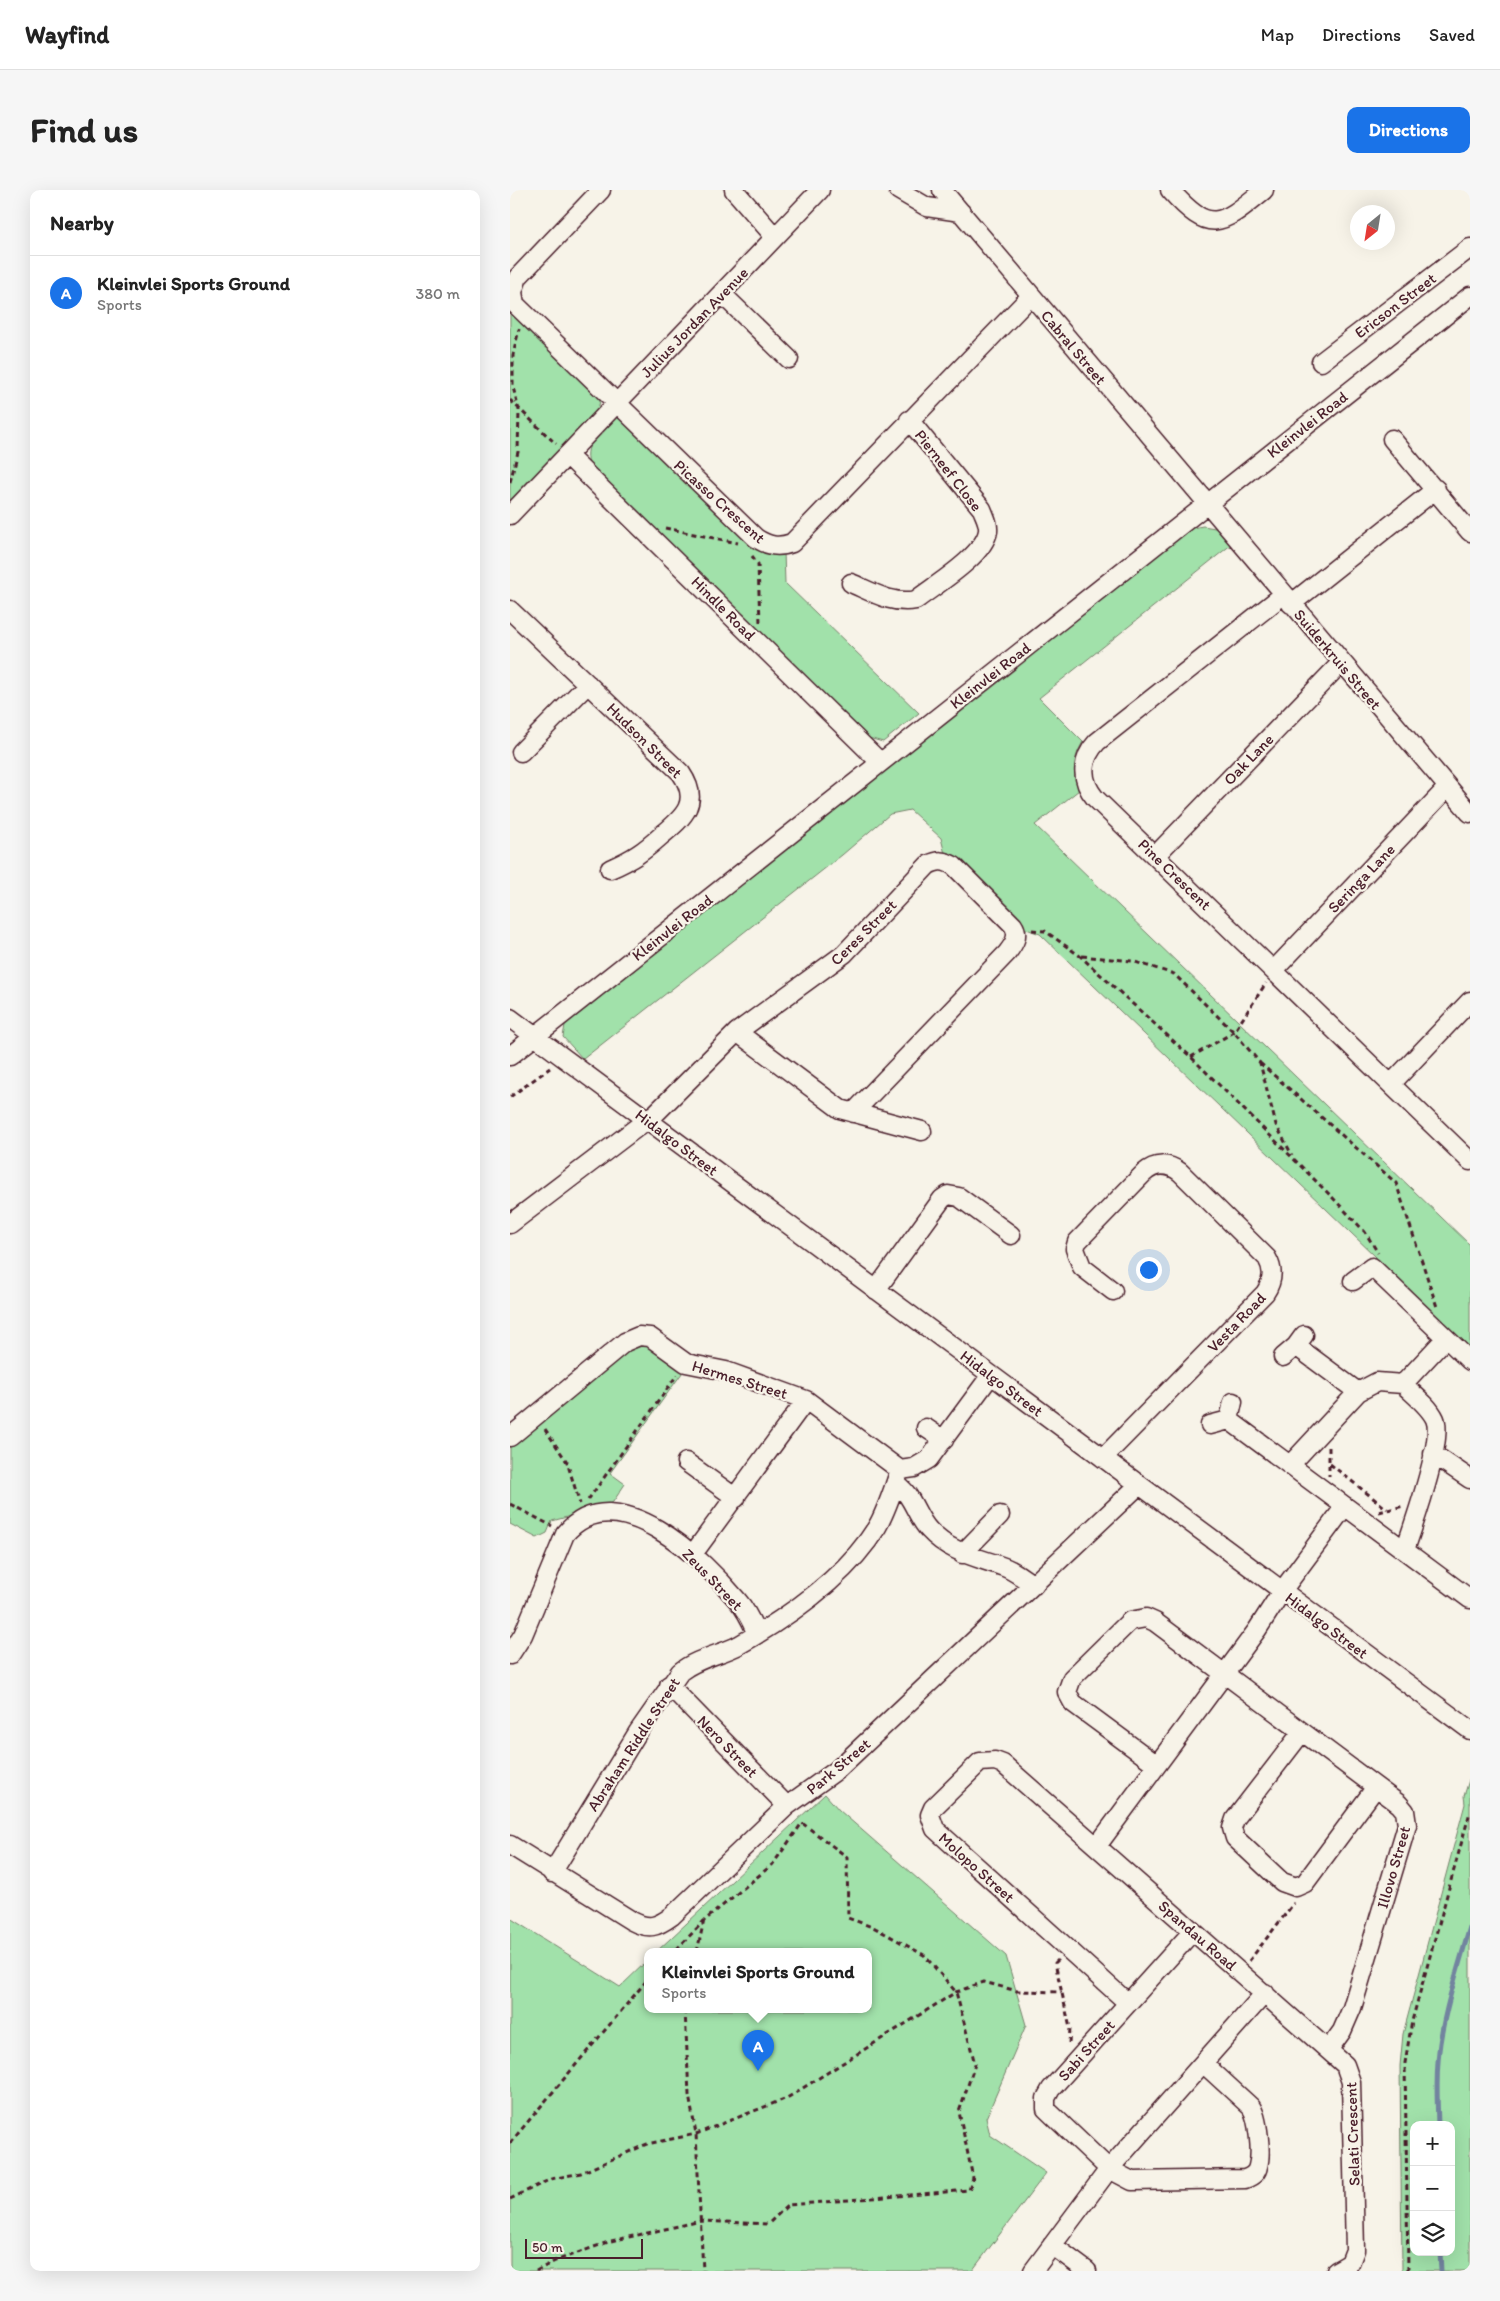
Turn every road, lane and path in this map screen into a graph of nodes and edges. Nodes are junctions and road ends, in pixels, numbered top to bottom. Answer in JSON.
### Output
{"nodes":[{"id":1,"x":601,"y":190,"type":"edge"},
{"id":2,"x":734,"y":190,"type":"edge"},
{"id":3,"x":820,"y":190,"type":"edge"},
{"id":4,"x":898,"y":190,"type":"edge"},
{"id":5,"x":942,"y":190,"type":"edge"},
{"id":6,"x":1170,"y":190,"type":"edge"},
{"id":7,"x":1264,"y":190,"type":"edge"},
{"id":8,"x":961,"y":212,"type":"junction"},
{"id":9,"x":775,"y":237,"type":"junction"},
{"id":10,"x":1470,"y":248,"type":"edge"},
{"id":11,"x":722,"y":294,"type":"junction"},
{"id":12,"x":1031,"y":296,"type":"junction"},
{"id":13,"x":1470,"y":296,"type":"edge"},
{"id":14,"x":515,"y":304,"type":"junction"},
{"id":15,"x":789,"y":359,"type":"dead end"},
{"id":16,"x":1321,"y":362,"type":"dead end"},
{"id":17,"x":510,"y":400,"type":"edge"},
{"id":18,"x":616,"y":403,"type":"junction"},
{"id":19,"x":520,"y":410,"type":"junction"},
{"id":20,"x":909,"y":420,"type":"junction"},
{"id":21,"x":1392,"y":439,"type":"dead end"},
{"id":22,"x":568,"y":455,"type":"junction"},
{"id":23,"x":510,"y":482,"type":"edge"},
{"id":24,"x":1436,"y":489,"type":"junction"},
{"id":25,"x":1206,"y":504,"type":"junction"},
{"id":26,"x":510,"y":515,"type":"edge"},
{"id":27,"x":633,"y":519,"type":"junction"},
{"id":28,"x":1470,"y":532,"type":"edge"},
{"id":29,"x":751,"y":542,"type":"junction"},
{"id":30,"x":850,"y":583,"type":"dead end"},
{"id":31,"x":1287,"y":600,"type":"junction"},
{"id":32,"x":510,"y":610,"type":"edge"},
{"id":33,"x":761,"y":645,"type":"junction"},
{"id":34,"x":1341,"y":663,"type":"junction"},
{"id":35,"x":588,"y":684,"type":"junction"},
{"id":36,"x":521,"y":752,"type":"dead end"},
{"id":37,"x":880,"y":762,"type":"junction"},
{"id":38,"x":1448,"y":787,"type":"junction"},
{"id":39,"x":1470,"y":814,"type":"edge"},
{"id":40,"x":1156,"y":855,"type":"junction"},
{"id":41,"x":610,"y":869,"type":"dead end"},
{"id":42,"x":1016,"y":930,"type":"junction"},
{"id":43,"x":1080,"y":956,"type":"junction"},
{"id":44,"x":1274,"y":970,"type":"junction"},
{"id":45,"x":1470,"y":1001,"type":"edge"},
{"id":46,"x":510,"y":1018,"type":"edge"},
{"id":47,"x":737,"y":1032,"type":"junction"},
{"id":48,"x":1234,"y":1032,"type":"junction"},
{"id":49,"x":534,"y":1036,"type":"junction"},
{"id":50,"x":510,"y":1056,"type":"edge"},
{"id":51,"x":1191,"y":1057,"type":"junction"},
{"id":52,"x":555,"y":1063,"type":"dead end"},
{"id":53,"x":1260,"y":1063,"type":"junction"},
{"id":54,"x":1391,"y":1084,"type":"junction"},
{"id":55,"x":510,"y":1097,"type":"edge"},
{"id":56,"x":853,"y":1113,"type":"junction"},
{"id":57,"x":645,"y":1119,"type":"junction"},
{"id":58,"x":922,"y":1131,"type":"dead end"},
{"id":59,"x":1294,"y":1158,"type":"junction"},
{"id":60,"x":1470,"y":1161,"type":"edge"},
{"id":61,"x":510,"y":1224,"type":"edge"},
{"id":62,"x":1011,"y":1235,"type":"dead end"},
{"id":63,"x":1372,"y":1267,"type":"junction"},
{"id":64,"x":1353,"y":1281,"type":"dead end"},
{"id":65,"x":876,"y":1290,"type":"junction"},
{"id":66,"x":1113,"y":1291,"type":"dead end"},
{"id":67,"x":1438,"y":1311,"type":"dead end"},
{"id":68,"x":1446,"y":1338,"type":"junction"},
{"id":69,"x":1294,"y":1346,"type":"dead end"},
{"id":70,"x":1470,"y":1361,"type":"edge"},
{"id":71,"x":686,"y":1363,"type":"junction"},
{"id":72,"x":991,"y":1375,"type":"junction"},
{"id":73,"x":1403,"y":1384,"type":"junction"},
{"id":74,"x":1358,"y":1392,"type":"junction"},
{"id":75,"x":806,"y":1400,"type":"junction"},
{"id":76,"x":1233,"y":1402,"type":"dead end"},
{"id":77,"x":535,"y":1416,"type":"junction"},
{"id":78,"x":1229,"y":1420,"type":"junction"},
{"id":79,"x":1210,"y":1425,"type":"dead end"},
{"id":80,"x":1326,"y":1425,"type":"junction"},
{"id":81,"x":926,"y":1428,"type":"dead end"},
{"id":82,"x":510,"y":1437,"type":"edge"},
{"id":83,"x":944,"y":1440,"type":"junction"},
{"id":84,"x":1433,"y":1454,"type":"junction"},
{"id":85,"x":1104,"y":1458,"type":"junction"},
{"id":86,"x":686,"y":1462,"type":"dead end"},
{"id":87,"x":1330,"y":1464,"type":"junction"},
{"id":88,"x":1290,"y":1465,"type":"junction"},
{"id":89,"x":897,"y":1477,"type":"junction"},
{"id":90,"x":1470,"y":1479,"type":"edge"},
{"id":91,"x":1139,"y":1485,"type":"junction"},
{"id":92,"x":1329,"y":1494,"type":"junction"},
{"id":93,"x":736,"y":1498,"type":"junction"},
{"id":94,"x":510,"y":1504,"type":"edge"},
{"id":95,"x":1420,"y":1504,"type":"junction"},
{"id":96,"x":1345,"y":1506,"type":"junction"},
{"id":97,"x":1387,"y":1509,"type":"junction"},
{"id":98,"x":1000,"y":1515,"type":"dead end"},
{"id":99,"x":1362,"y":1519,"type":"junction"},
{"id":100,"x":565,"y":1534,"type":"junction"},
{"id":101,"x":1405,"y":1550,"type":"junction"},
{"id":102,"x":693,"y":1554,"type":"junction"},
{"id":103,"x":962,"y":1554,"type":"junction"},
{"id":104,"x":1034,"y":1585,"type":"junction"},
{"id":105,"x":1282,"y":1591,"type":"junction"},
{"id":106,"x":1470,"y":1599,"type":"edge"},
{"id":107,"x":516,"y":1631,"type":"edge"},
{"id":108,"x":758,"y":1634,"type":"junction"},
{"id":109,"x":510,"y":1655,"type":"edge"},
{"id":110,"x":1225,"y":1674,"type":"junction"},
{"id":111,"x":669,"y":1685,"type":"junction"},
{"id":112,"x":1470,"y":1730,"type":"edge"},
{"id":113,"x":1302,"y":1732,"type":"junction"},
{"id":114,"x":1157,"y":1765,"type":"junction"},
{"id":115,"x":1376,"y":1787,"type":"junction"},
{"id":116,"x":787,"y":1806,"type":"junction"},
{"id":117,"x":1470,"y":1812,"type":"edge"},
{"id":118,"x":510,"y":1845,"type":"edge"},
{"id":119,"x":1097,"y":1846,"type":"junction"},
{"id":120,"x":552,"y":1873,"type":"junction"},
{"id":121,"x":1300,"y":1886,"type":"junction"},
{"id":122,"x":704,"y":1920,"type":"junction"},
{"id":123,"x":1193,"y":1930,"type":"junction"},
{"id":124,"x":678,"y":1948,"type":"edge"},
{"id":125,"x":698,"y":1948,"type":"edge"},
{"id":126,"x":1067,"y":1948,"type":"junction"},
{"id":127,"x":1240,"y":1972,"type":"junction"},
{"id":128,"x":644,"y":1984,"type":"edge"},
{"id":129,"x":956,"y":1992,"type":"junction"},
{"id":130,"x":1062,"y":1992,"type":"junction"},
{"id":131,"x":1265,"y":1993,"type":"junction"},
{"id":132,"x":1128,"y":2003,"type":"junction"},
{"id":133,"x":685,"y":2013,"type":"edge"},
{"id":134,"x":1328,"y":2049,"type":"junction"},
{"id":135,"x":1203,"y":2063,"type":"junction"},
{"id":136,"x":1069,"y":2069,"type":"junction"},
{"id":137,"x":696,"y":2134,"type":"junction"},
{"id":138,"x":510,"y":2143,"type":"edge"},
{"id":139,"x":1109,"y":2169,"type":"junction"},
{"id":140,"x":510,"y":2198,"type":"edge"},
{"id":141,"x":702,"y":2221,"type":"junction"},
{"id":142,"x":1052,"y":2245,"type":"junction"},
{"id":143,"x":536,"y":2271,"type":"edge"},
{"id":144,"x":703,"y":2271,"type":"edge"},
{"id":145,"x":1033,"y":2271,"type":"edge"},
{"id":146,"x":1087,"y":2271,"type":"edge"},
{"id":147,"x":1336,"y":2271,"type":"edge"},
{"id":148,"x":1408,"y":2271,"type":"edge"}],
"edges":[{"from":1,"to":14,"type":"street"},
{"from":2,"to":9,"type":"street"},
{"from":3,"to":9,"type":"street","name":"Julius Jordan Avenue"},
{"from":4,"to":8,"type":"street"},
{"from":5,"to":8,"type":"street","name":"Cabral Street"},
{"from":6,"to":7,"type":"street"},
{"from":8,"to":12,"type":"street","name":"Cabral Street"},
{"from":9,"to":11,"type":"street","name":"Julius Jordan Avenue"},
{"from":10,"to":16,"type":"street","name":"Ericson Street"},
{"from":11,"to":15,"type":"street"},
{"from":11,"to":18,"type":"street","name":"Julius Jordan Avenue"},
{"from":12,"to":20,"type":"street","name":"Picasso Crescent"},
{"from":12,"to":25,"type":"street","name":"Cabral Street"},
{"from":13,"to":25,"type":"street","name":"Kleinvlei Road"},
{"from":14,"to":18,"type":"street","name":"Picasso Crescent"},
{"from":14,"to":19,"type":"path"},
{"from":17,"to":19,"type":"path"},
{"from":18,"to":22,"type":"street","name":"Julius Jordan Avenue"},
{"from":18,"to":29,"type":"street","name":"Picasso Crescent"},
{"from":19,"to":22,"type":"path"},
{"from":19,"to":23,"type":"path"},
{"from":20,"to":29,"type":"street","name":"Picasso Crescent"},
{"from":20,"to":30,"type":"street","name":"Pierneef Close"},
{"from":21,"to":24,"type":"street"},
{"from":22,"to":26,"type":"street","name":"Julius Jordan Avenue"},
{"from":22,"to":27,"type":"street","name":"Hindle Road"},
{"from":24,"to":28,"type":"street"},
{"from":24,"to":31,"type":"street","name":"Pine Crescent"},
{"from":25,"to":31,"type":"street","name":"Suiderkruis Street"},
{"from":25,"to":37,"type":"street","name":"Kleinvlei Road"},
{"from":27,"to":29,"type":"path"},
{"from":27,"to":33,"type":"street","name":"Hindle Road"},
{"from":29,"to":33,"type":"path"},
{"from":31,"to":34,"type":"street","name":"Suiderkruis Street"},
{"from":31,"to":40,"type":"street","name":"Pine Crescent"},
{"from":32,"to":35,"type":"street","name":"Hudson Street"},
{"from":33,"to":37,"type":"street","name":"Hindle Road"},
{"from":34,"to":38,"type":"street","name":"Suiderkruis Street"},
{"from":34,"to":40,"type":"street","name":"Oak Lane"},
{"from":35,"to":36,"type":"street"},
{"from":35,"to":41,"type":"street","name":"Hudson Street"},
{"from":37,"to":49,"type":"street","name":"Kleinvlei Road"},
{"from":38,"to":39,"type":"street","name":"Suiderkruis Street"},
{"from":38,"to":44,"type":"street","name":"Seringa Lane"},
{"from":40,"to":44,"type":"street","name":"Pine Crescent"},
{"from":42,"to":43,"type":"path"},
{"from":42,"to":47,"type":"street","name":"Ceres Street"},
{"from":42,"to":56,"type":"street"},
{"from":43,"to":48,"type":"path"},
{"from":43,"to":51,"type":"path"},
{"from":44,"to":48,"type":"path"},
{"from":44,"to":54,"type":"street","name":"Pine Crescent"},
{"from":45,"to":54,"type":"street"},
{"from":46,"to":49,"type":"street","name":"Hidalgo Street"},
{"from":47,"to":56,"type":"street"},
{"from":47,"to":57,"type":"street","name":"Ceres Street"},
{"from":48,"to":51,"type":"path"},
{"from":48,"to":53,"type":"path"},
{"from":49,"to":50,"type":"street","name":"Kleinvlei Road"},
{"from":49,"to":57,"type":"street","name":"Hidalgo Street"},
{"from":51,"to":59,"type":"path"},
{"from":52,"to":55,"type":"path"},
{"from":53,"to":59,"type":"path"},
{"from":53,"to":67,"type":"path"},
{"from":54,"to":60,"type":"street","name":"Pine Crescent"},
{"from":56,"to":58,"type":"street"},
{"from":57,"to":61,"type":"street","name":"Ceres Street"},
{"from":57,"to":65,"type":"street","name":"Hidalgo Street"},
{"from":59,"to":63,"type":"path"},
{"from":62,"to":65,"type":"street"},
{"from":63,"to":64,"type":"street"},
{"from":63,"to":68,"type":"street"},
{"from":65,"to":72,"type":"street","name":"Hidalgo Street"},
{"from":66,"to":85,"type":"street","name":"Vesta Road"},
{"from":68,"to":70,"type":"street"},
{"from":68,"to":73,"type":"street"},
{"from":69,"to":74,"type":"street"},
{"from":71,"to":75,"type":"street","name":"Hermes Street"},
{"from":71,"to":77,"type":"street","name":"Hermes Street"},
{"from":71,"to":77,"type":"path"},
{"from":72,"to":83,"type":"street"},
{"from":72,"to":85,"type":"street","name":"Hidalgo Street"},
{"from":73,"to":74,"type":"street"},
{"from":73,"to":84,"type":"street"},
{"from":74,"to":80,"type":"street"},
{"from":75,"to":89,"type":"street","name":"Hermes Street"},
{"from":75,"to":93,"type":"street"},
{"from":76,"to":78,"type":"street"},
{"from":77,"to":82,"type":"street","name":"Hermes Street"},
{"from":78,"to":79,"type":"street"},
{"from":78,"to":88,"type":"street"},
{"from":80,"to":87,"type":"path"},
{"from":80,"to":88,"type":"street"},
{"from":81,"to":83,"type":"street"},
{"from":83,"to":89,"type":"street"},
{"from":84,"to":90,"type":"street"},
{"from":84,"to":95,"type":"street"},
{"from":85,"to":91,"type":"street","name":"Hidalgo Street"},
{"from":86,"to":93,"type":"street"},
{"from":87,"to":92,"type":"path"},
{"from":87,"to":97,"type":"path"},
{"from":88,"to":92,"type":"street"},
{"from":89,"to":103,"type":"street","name":"Hermes Street"},
{"from":89,"to":108,"type":"street","name":"Abraham Riddle Street"},
{"from":91,"to":104,"type":"street","name":"Park Street"},
{"from":91,"to":105,"type":"street","name":"Hidalgo Street"},
{"from":92,"to":96,"type":"street"},
{"from":93,"to":102,"type":"street"},
{"from":94,"to":100,"type":"path"},
{"from":95,"to":97,"type":"path"},
{"from":95,"to":101,"type":"street"},
{"from":96,"to":99,"type":"street"},
{"from":96,"to":105,"type":"street"},
{"from":97,"to":99,"type":"path"},
{"from":98,"to":103,"type":"street"},
{"from":99,"to":101,"type":"street"},
{"from":100,"to":102,"type":"street","name":"Zeus Street"},
{"from":100,"to":107,"type":"street"},
{"from":101,"to":106,"type":"street"},
{"from":102,"to":108,"type":"street","name":"Zeus Street"},
{"from":103,"to":104,"type":"street","name":"Hermes Street"},
{"from":104,"to":116,"type":"street","name":"Park Street"},
{"from":105,"to":110,"type":"street"},
{"from":105,"to":112,"type":"street","name":"Hidalgo Street"},
{"from":107,"to":109,"type":"street"},
{"from":108,"to":111,"type":"street","name":"Abraham Riddle Street"},
{"from":110,"to":113,"type":"street","name":"Illovo Street"},
{"from":110,"to":114,"type":"street"},
{"from":110,"to":114,"type":"street","name":"Illovo Street"},
{"from":111,"to":116,"type":"street","name":"Nero Street"},
{"from":111,"to":120,"type":"street","name":"Abraham Riddle Street"},
{"from":113,"to":115,"type":"street","name":"Illovo Street"},
{"from":113,"to":121,"type":"street"},
{"from":114,"to":119,"type":"street"},
{"from":115,"to":121,"type":"street"},
{"from":115,"to":134,"type":"street","name":"Illovo Street"},
{"from":116,"to":120,"type":"street","name":"Park Street"},
{"from":117,"to":148,"type":"path"},
{"from":118,"to":120,"type":"street","name":"Park Street"},
{"from":119,"to":123,"type":"street","name":"Spandau Road"},
{"from":119,"to":126,"type":"street","name":"Molopo Street"},
{"from":121,"to":127,"type":"path"},
{"from":122,"to":124,"type":"path"},
{"from":122,"to":125,"type":"path"},
{"from":122,"to":129,"type":"path"},
{"from":123,"to":127,"type":"street","name":"Spandau Road"},
{"from":123,"to":132,"type":"street","name":"Sabi Street"},
{"from":126,"to":130,"type":"path"},
{"from":126,"to":132,"type":"street","name":"Molopo Street"},
{"from":127,"to":131,"type":"street","name":"Spandau Road"},
{"from":128,"to":138,"type":"path"},
{"from":129,"to":130,"type":"path"},
{"from":129,"to":137,"type":"path"},
{"from":129,"to":141,"type":"path"},
{"from":130,"to":136,"type":"path"},
{"from":131,"to":134,"type":"street","name":"Selati Crescent"},
{"from":131,"to":135,"type":"street"},
{"from":132,"to":136,"type":"street","name":"Sabi Street"},
{"from":133,"to":137,"type":"path"},
{"from":134,"to":147,"type":"street","name":"Selati Crescent"},
{"from":135,"to":139,"type":"street"},
{"from":135,"to":139,"type":"street"},
{"from":136,"to":139,"type":"street","name":"Sabi Street"},
{"from":137,"to":140,"type":"path"},
{"from":137,"to":141,"type":"path"},
{"from":139,"to":142,"type":"street"},
{"from":141,"to":143,"type":"path"},
{"from":141,"to":144,"type":"path"},
{"from":142,"to":145,"type":"street"},
{"from":142,"to":146,"type":"street"}]}
